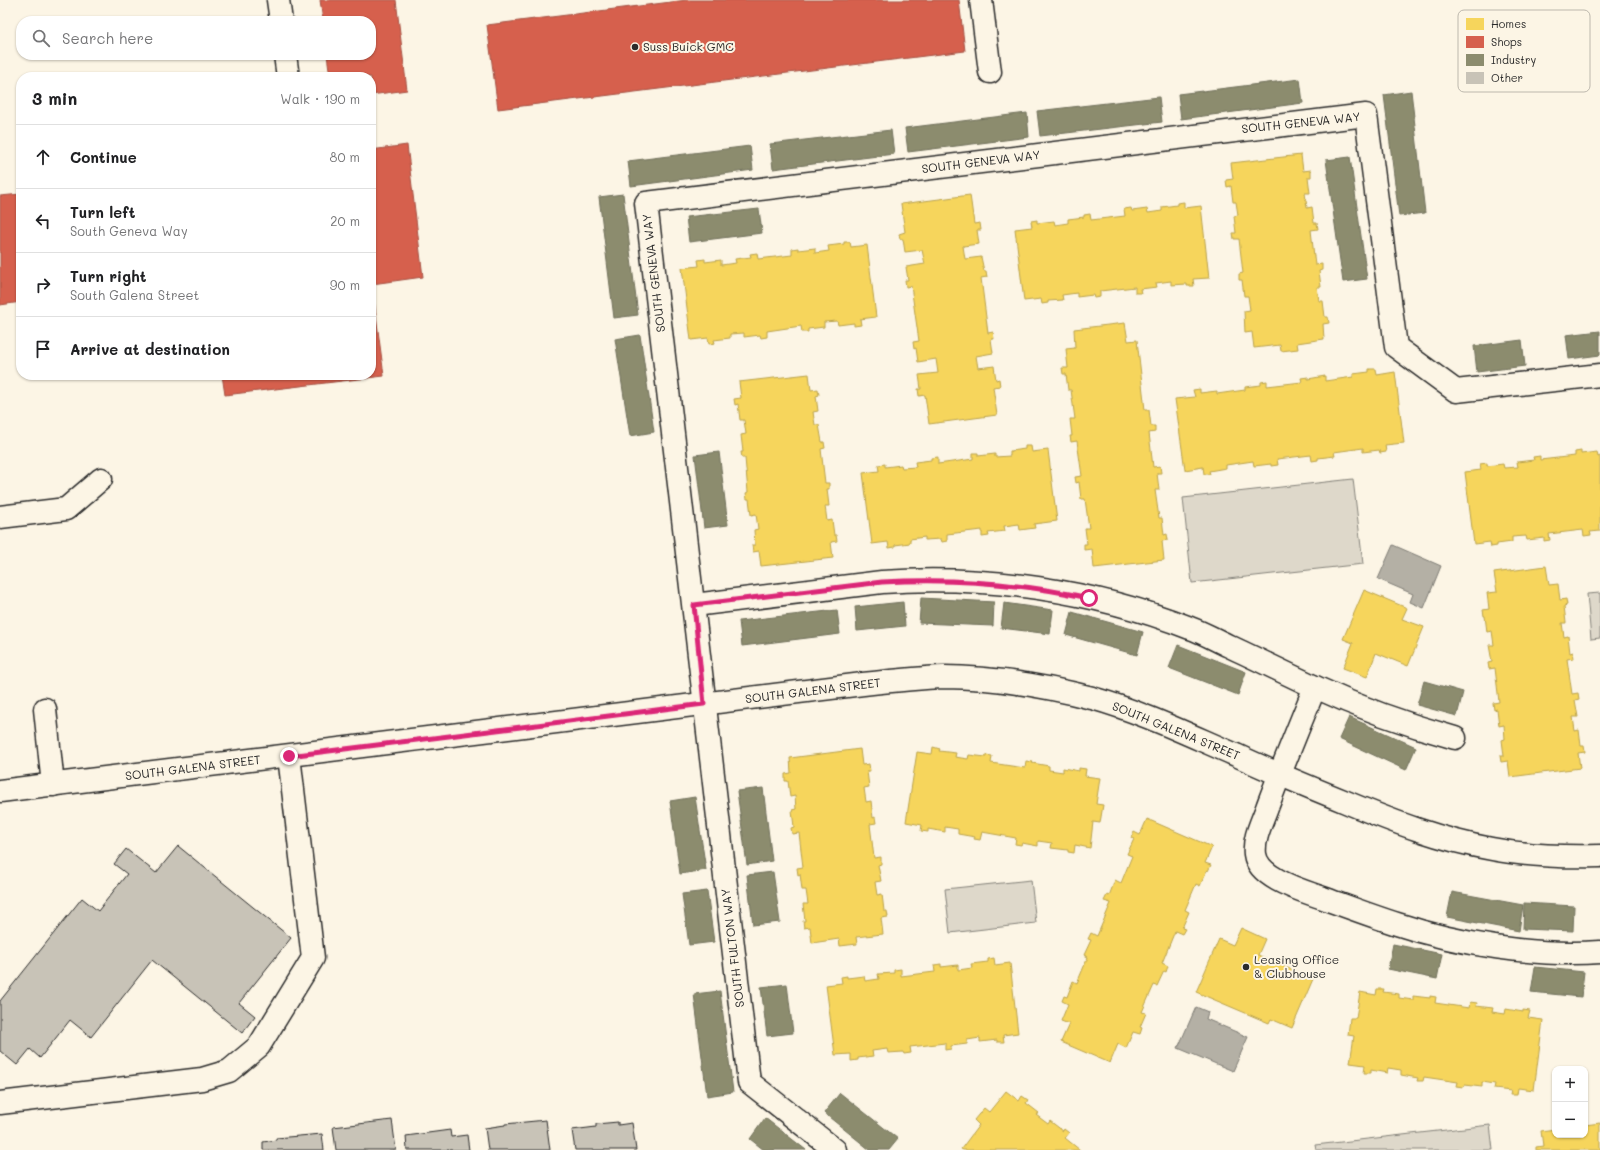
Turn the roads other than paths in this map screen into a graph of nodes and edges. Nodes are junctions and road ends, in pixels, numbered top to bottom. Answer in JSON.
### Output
{"nodes":[{"id":1,"x":278,"y":0,"type":"edge"},
{"id":2,"x":981,"y":0,"type":"edge"},
{"id":3,"x":280,"y":16,"type":"edge"},
{"id":4,"x":286,"y":60,"type":"edge"},
{"id":5,"x":287,"y":72,"type":"edge"},
{"id":6,"x":990,"y":72,"type":"dead end"},
{"id":7,"x":1600,"y":375,"type":"edge"},
{"id":8,"x":101,"y":478,"type":"dead end"},
{"id":9,"x":0,"y":517,"type":"edge"},
{"id":10,"x":694,"y":605,"type":"junction"},
{"id":11,"x":1315,"y":687,"type":"junction"},
{"id":12,"x":704,"y":704,"type":"junction"},
{"id":13,"x":45,"y":709,"type":"dead end"},
{"id":14,"x":1455,"y":738,"type":"dead end"},
{"id":15,"x":289,"y":756,"type":"junction"},
{"id":16,"x":1280,"y":775,"type":"junction"},
{"id":17,"x":53,"y":785,"type":"junction"},
{"id":18,"x":0,"y":791,"type":"edge"},
{"id":19,"x":1600,"y":856,"type":"edge"},
{"id":20,"x":1600,"y":952,"type":"edge"},
{"id":21,"x":0,"y":1103,"type":"edge"},
{"id":22,"x":835,"y":1150,"type":"edge"}],
"edges":[{"from":1,"to":3,"type":"street"},
{"from":2,"to":6,"type":"street"},
{"from":4,"to":5,"type":"street"},
{"from":7,"to":10,"type":"street","name":"SOUTH GENEVA WAY"},
{"from":8,"to":9,"type":"street"},
{"from":10,"to":11,"type":"street"},
{"from":10,"to":12,"type":"street","name":"SOUTH GENEVA WAY"},
{"from":11,"to":14,"type":"street"},
{"from":11,"to":16,"type":"street"},
{"from":12,"to":15,"type":"street","name":"SOUTH GALENA STREET"},
{"from":12,"to":16,"type":"street","name":"SOUTH GALENA STREET"},
{"from":12,"to":22,"type":"street","name":"SOUTH FULTON WAY"},
{"from":13,"to":17,"type":"street"},
{"from":15,"to":17,"type":"street","name":"SOUTH GALENA STREET"},
{"from":15,"to":21,"type":"street"},
{"from":16,"to":19,"type":"street","name":"SOUTH GALENA STREET"},
{"from":16,"to":20,"type":"street"},
{"from":17,"to":18,"type":"street","name":"SOUTH GALENA STREET"}]}
